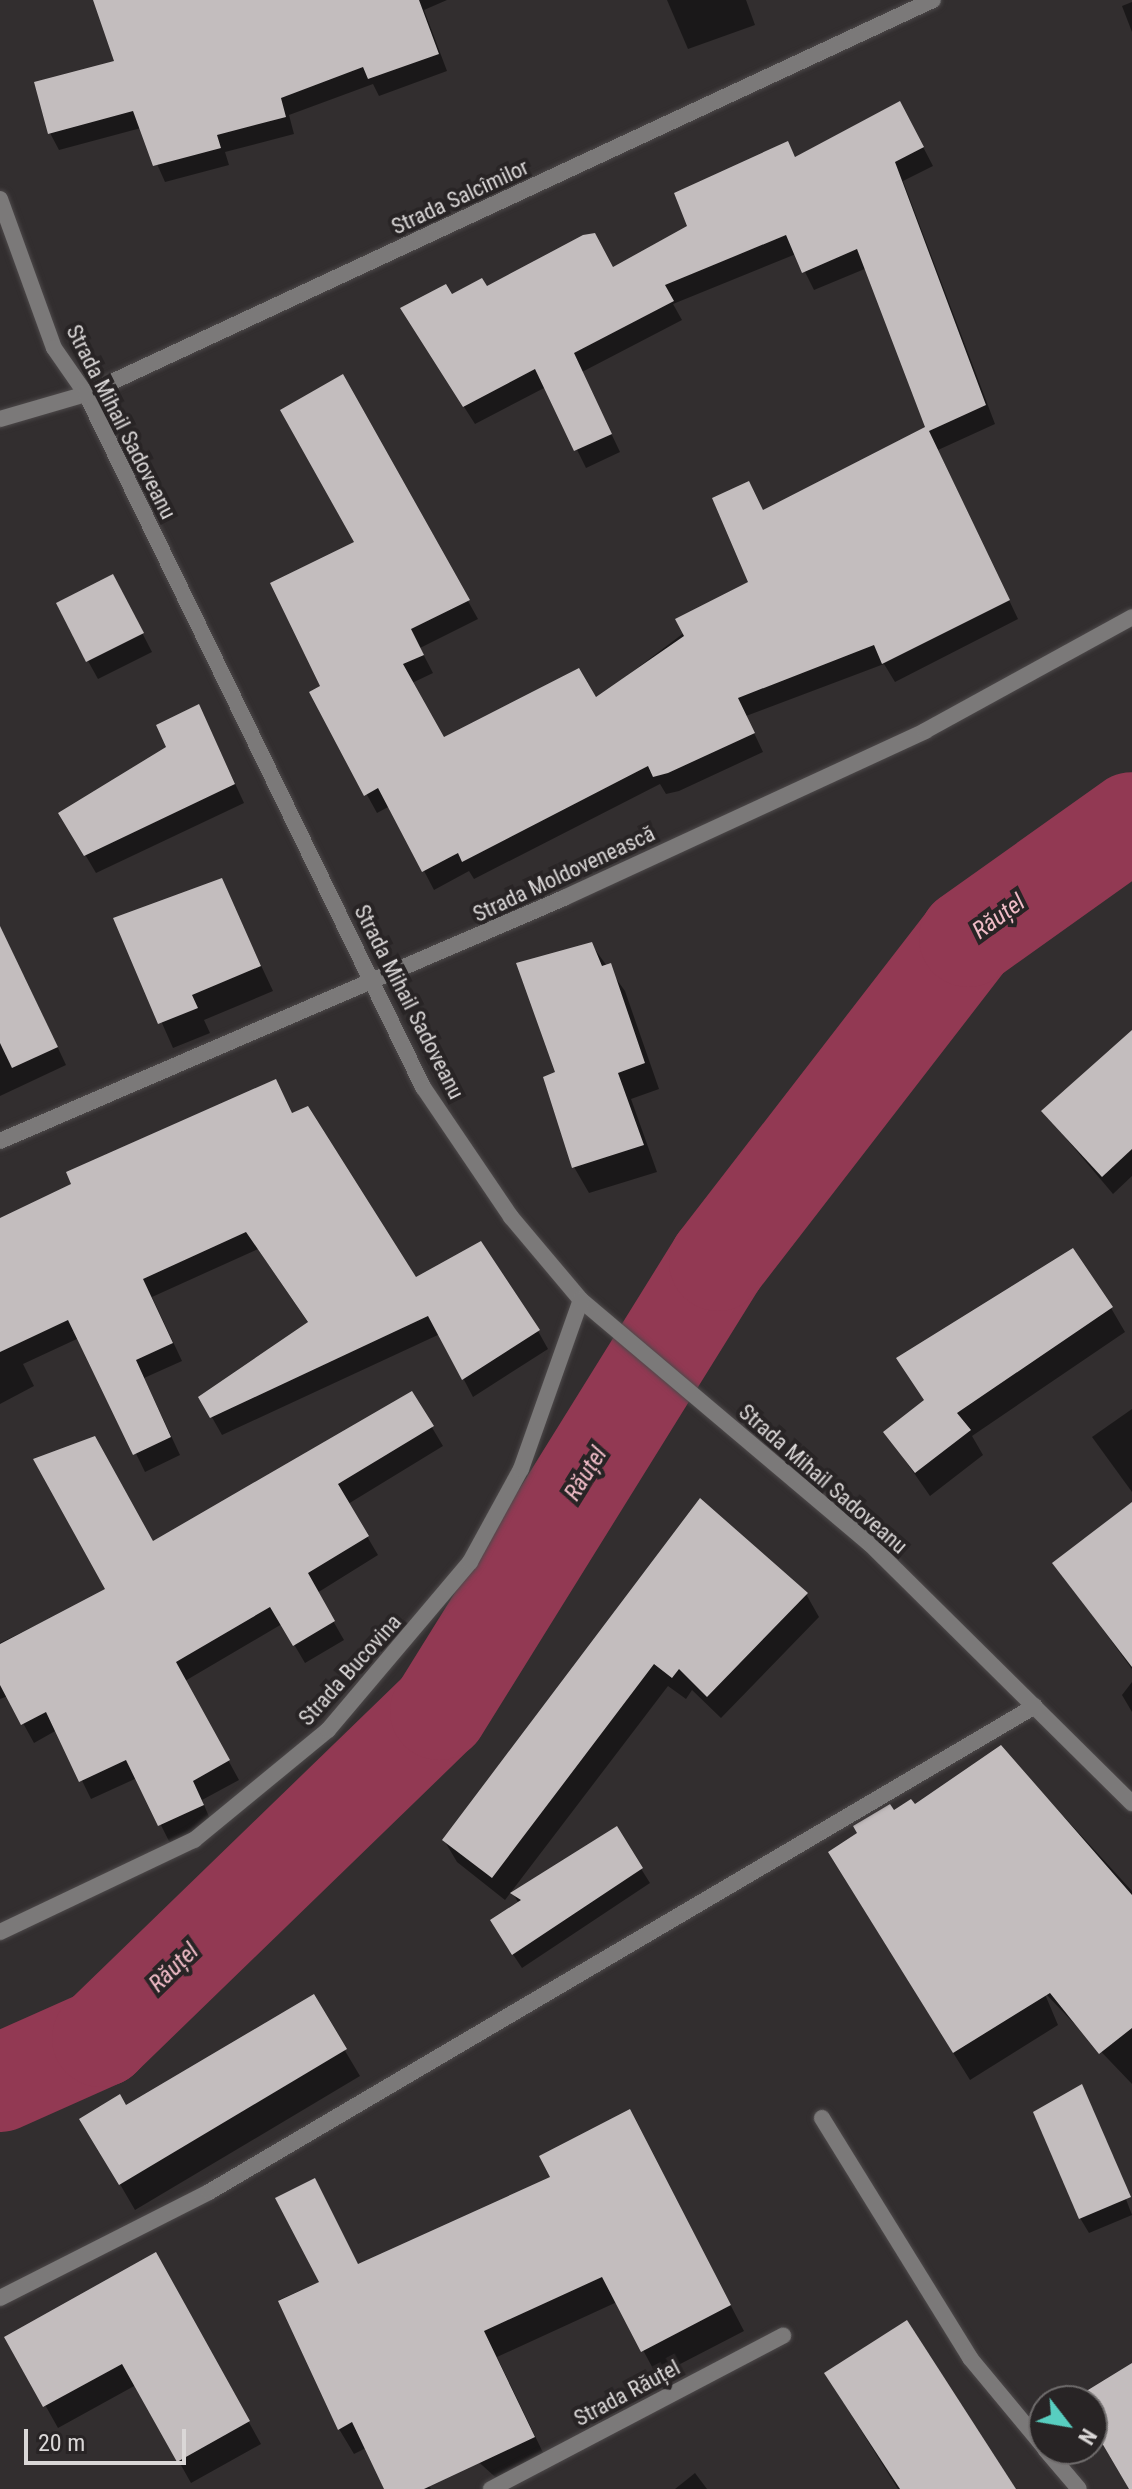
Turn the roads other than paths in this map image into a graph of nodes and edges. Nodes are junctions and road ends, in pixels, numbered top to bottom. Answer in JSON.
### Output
{"nodes":[{"id":1,"x":933,"y":0,"type":"edge"},
{"id":2,"x":0,"y":199,"type":"edge"},
{"id":3,"x":86,"y":394,"type":"junction"},
{"id":4,"x":0,"y":419,"type":"edge"},
{"id":5,"x":1132,"y":617,"type":"edge"},
{"id":6,"x":374,"y":984,"type":"junction"},
{"id":7,"x":0,"y":1141,"type":"edge"},
{"id":8,"x":581,"y":1300,"type":"junction"},
{"id":9,"x":1035,"y":1706,"type":"junction"},
{"id":10,"x":1132,"y":1803,"type":"edge"},
{"id":11,"x":0,"y":1932,"type":"edge"},
{"id":12,"x":822,"y":2118,"type":"dead end"},
{"id":13,"x":0,"y":2298,"type":"edge"},
{"id":14,"x":783,"y":2336,"type":"dead end"},
{"id":15,"x":1028,"y":2428,"type":"edge"},
{"id":16,"x":1059,"y":2465,"type":"edge"},
{"id":17,"x":491,"y":2489,"type":"edge"},
{"id":18,"x":1079,"y":2489,"type":"edge"}],
"edges":[{"from":1,"to":3,"type":"street","name":"Strada Salcîmilor"},
{"from":2,"to":3,"type":"street","name":"Strada Mihail Sadoveanu"},
{"from":3,"to":4,"type":"street","name":"Strada Salcîmilor"},
{"from":3,"to":6,"type":"street","name":"Strada Mihail Sadoveanu"},
{"from":5,"to":6,"type":"street","name":"Strada Moldovenească"},
{"from":6,"to":7,"type":"street","name":"Strada Moldovenească"},
{"from":6,"to":8,"type":"street","name":"Strada Mihail Sadoveanu"},
{"from":8,"to":9,"type":"street","name":"Strada Mihail Sadoveanu"},
{"from":8,"to":11,"type":"street","name":"Strada Bucovina"},
{"from":9,"to":10,"type":"street","name":"Strada Mihail Sadoveanu"},
{"from":9,"to":13,"type":"street"},
{"from":12,"to":15,"type":"street"},
{"from":14,"to":17,"type":"street","name":"Strada Răuțel"},
{"from":16,"to":18,"type":"street"}]}
